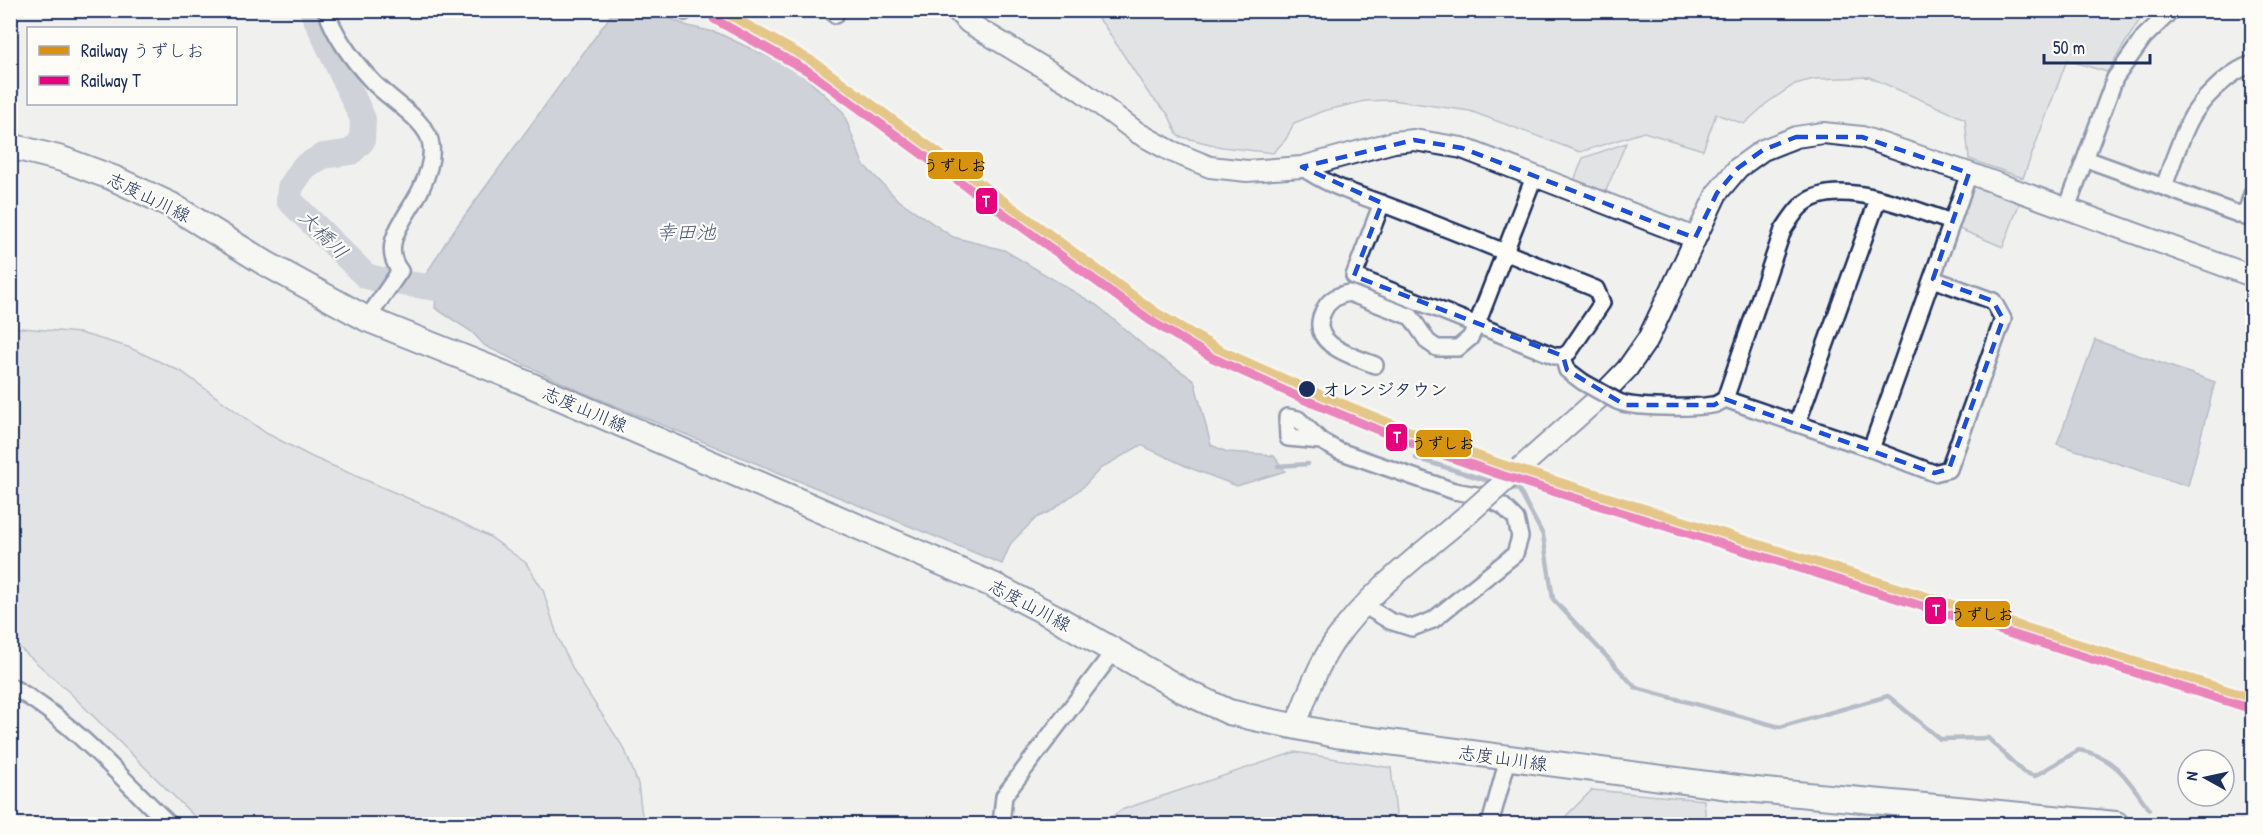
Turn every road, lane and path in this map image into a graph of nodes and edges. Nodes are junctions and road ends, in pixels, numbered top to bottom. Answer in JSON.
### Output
{"nodes":[{"id":1,"x":326,"y":10,"type":"edge"},
{"id":2,"x":956,"y":10,"type":"edge"},
{"id":3,"x":2172,"y":10,"type":"edge"},
{"id":4,"x":2253,"y":64,"type":"edge"},
{"id":5,"x":10,"y":146,"type":"edge"},
{"id":6,"x":2086,"y":159,"type":"junction"},
{"id":7,"x":1302,"y":167,"type":"junction"},
{"id":8,"x":1969,"y":173,"type":"junction"},
{"id":9,"x":1534,"y":177,"type":"junction"},
{"id":10,"x":2164,"y":187,"type":"junction"},
{"id":11,"x":2253,"y":194,"type":"edge"},
{"id":12,"x":1878,"y":199,"type":"junction"},
{"id":13,"x":1382,"y":203,"type":"junction"},
{"id":14,"x":2067,"y":208,"type":"junction"},
{"id":15,"x":2249,"y":218,"type":"edge"},
{"id":16,"x":1952,"y":222,"type":"junction"},
{"id":17,"x":1695,"y":238,"type":"junction"},
{"id":18,"x":1506,"y":252,"type":"junction"},
{"id":19,"x":2253,"y":276,"type":"edge"},
{"id":20,"x":1933,"y":279,"type":"junction"},
{"id":21,"x":368,"y":319,"type":"junction"},
{"id":22,"x":1477,"y":324,"type":"junction"},
{"id":23,"x":1563,"y":356,"type":"junction"},
{"id":24,"x":1375,"y":365,"type":"dead end"},
{"id":25,"x":1725,"y":399,"type":"junction"},
{"id":26,"x":1797,"y":424,"type":"junction"},
{"id":27,"x":1321,"y":441,"type":"dead end"},
{"id":28,"x":1871,"y":449,"type":"junction"},
{"id":29,"x":1365,"y":606,"type":"junction"},
{"id":30,"x":1114,"y":651,"type":"junction"},
{"id":31,"x":10,"y":686,"type":"edge"},
{"id":32,"x":1295,"y":726,"type":"junction"},
{"id":33,"x":1508,"y":759,"type":"junction"},
{"id":34,"x":169,"y":825,"type":"edge"},
{"id":35,"x":1001,"y":825,"type":"edge"},
{"id":36,"x":1490,"y":825,"type":"edge"},
{"id":37,"x":2116,"y":825,"type":"edge"}],
"edges":[{"from":1,"to":21,"type":"street"},
{"from":2,"to":7,"type":"street"},
{"from":3,"to":6,"type":"street"},
{"from":4,"to":10,"type":"street"},
{"from":5,"to":21,"type":"main road","name":"志度山川線"},
{"from":6,"to":10,"type":"street"},
{"from":6,"to":14,"type":"street"},
{"from":7,"to":9,"type":"street"},
{"from":7,"to":13,"type":"street"},
{"from":8,"to":14,"type":"street"},
{"from":8,"to":16,"type":"street"},
{"from":8,"to":17,"type":"street"},
{"from":9,"to":17,"type":"street"},
{"from":9,"to":18,"type":"street"},
{"from":10,"to":15,"type":"street"},
{"from":11,"to":15,"type":"street"},
{"from":12,"to":16,"type":"street"},
{"from":12,"to":25,"type":"street"},
{"from":12,"to":26,"type":"street"},
{"from":13,"to":18,"type":"street"},
{"from":13,"to":22,"type":"street"},
{"from":14,"to":19,"type":"street"},
{"from":16,"to":20,"type":"street"},
{"from":17,"to":29,"type":"street","bridge":true},
{"from":18,"to":22,"type":"street"},
{"from":18,"to":23,"type":"street"},
{"from":20,"to":28,"type":"street"},
{"from":20,"to":28,"type":"street"},
{"from":21,"to":30,"type":"main road","name":"志度山川線"},
{"from":22,"to":23,"type":"street"},
{"from":22,"to":24,"type":"street"},
{"from":23,"to":25,"type":"street","bridge":true},
{"from":25,"to":26,"type":"street"},
{"from":26,"to":28,"type":"street"},
{"from":27,"to":29,"type":"street"},
{"from":29,"to":32,"type":"street"},
{"from":30,"to":32,"type":"main road","name":"志度山川線"},
{"from":30,"to":35,"type":"street"},
{"from":31,"to":34,"type":"street"},
{"from":32,"to":33,"type":"main road","name":"志度山川線"},
{"from":33,"to":36,"type":"street"},
{"from":33,"to":37,"type":"main road","name":"志度山川線"}]}
